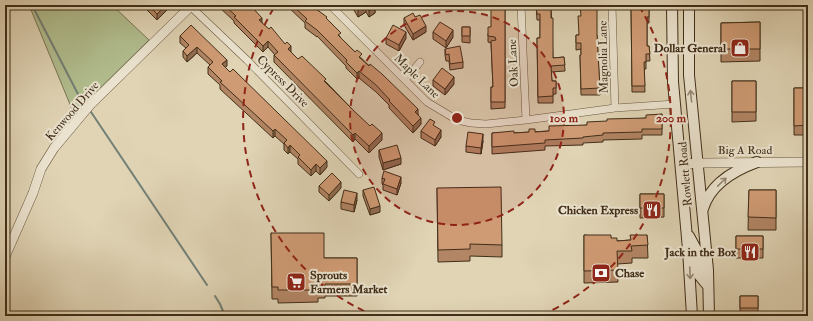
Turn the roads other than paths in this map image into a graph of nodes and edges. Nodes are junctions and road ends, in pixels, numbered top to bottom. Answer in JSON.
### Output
{"nodes":[{"id":1,"x":191,"y":5,"type":"edge"},
{"id":2,"x":330,"y":5,"type":"edge"},
{"id":3,"x":521,"y":5,"type":"edge"},
{"id":4,"x":612,"y":5,"type":"edge"},
{"id":5,"x":672,"y":5,"type":"edge"},
{"id":6,"x":689,"y":5,"type":"edge"},
{"id":7,"x":420,"y":62,"type":"dead end"},
{"id":8,"x":405,"y":80,"type":"junction"},
{"id":9,"x":675,"y":104,"type":"junction"},
{"id":10,"x":615,"y":108,"type":"junction"},
{"id":11,"x":526,"y":120,"type":"junction"},
{"id":12,"x":757,"y":162,"type":"junction"},
{"id":13,"x":808,"y":162,"type":"edge"},
{"id":14,"x":698,"y":163,"type":"junction"},
{"id":15,"x":681,"y":164,"type":"junction"},
{"id":16,"x":359,"y":174,"type":"dead end"},
{"id":17,"x":702,"y":214,"type":"junction"},
{"id":18,"x":687,"y":233,"type":"junction"},
{"id":19,"x":5,"y":257,"type":"edge"},
{"id":20,"x":708,"y":286,"type":"junction"},
{"id":21,"x":692,"y":316,"type":"edge"},
{"id":22,"x":709,"y":316,"type":"edge"}],
"edges":[{"from":1,"to":16,"type":"street","name":"Cypress Drive"},
{"from":1,"to":19,"type":"street","name":"Kenwood Drive"},
{"from":2,"to":8,"type":"street","name":"Maple Lane"},
{"from":3,"to":11,"type":"street","name":"Oak Lane"},
{"from":4,"to":10,"type":"street","name":"Magnolia Lane"},
{"from":5,"to":9,"type":"main road","name":"Rowlett Road"},
{"from":14,"to":6,"type":"main road","name":"Rowlett Road","one_way":true},
{"from":7,"to":8,"type":"street"},
{"from":8,"to":11,"type":"street","name":"Maple Lane"},
{"from":9,"to":10,"type":"street","name":"Maple Lane"},
{"from":9,"to":15,"type":"main road","name":"Rowlett Road"},
{"from":10,"to":11,"type":"street","name":"Maple Lane"},
{"from":12,"to":13,"type":"street","name":"Big A Road"},
{"from":12,"to":14,"type":"street","name":"Big A Road"},
{"from":17,"to":12,"type":"main road","one_way":true},
{"from":14,"to":15,"type":"street","name":"Big A Road"},
{"from":14,"to":17,"type":"main road","name":"Rowlett Road"},
{"from":15,"to":18,"type":"main road","name":"Rowlett Road"},
{"from":17,"to":20,"type":"main road","name":"Rowlett Road"},
{"from":18,"to":20,"type":"main road"},
{"from":18,"to":21,"type":"main road","name":"Rowlett Road","one_way":true},
{"from":20,"to":22,"type":"main road","name":"Rowlett Road"}]}
